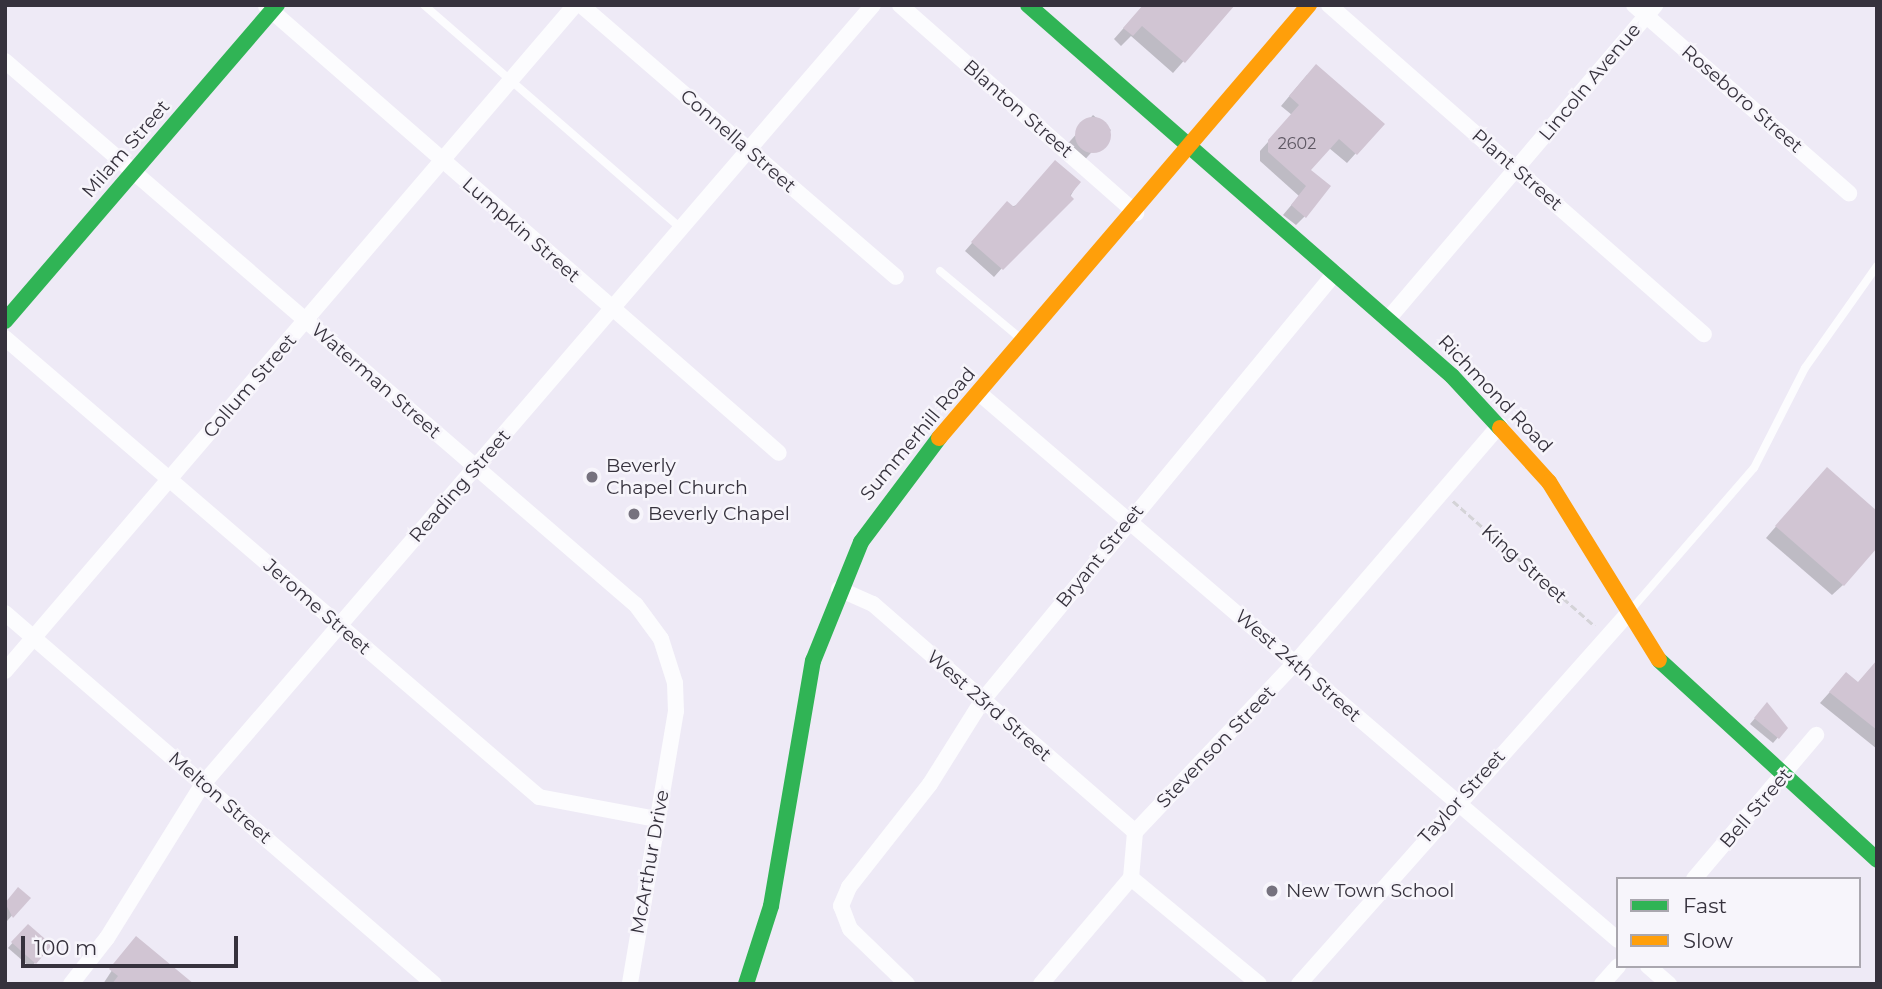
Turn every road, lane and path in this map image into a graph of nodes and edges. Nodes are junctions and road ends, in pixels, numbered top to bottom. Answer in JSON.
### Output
{"nodes":[{"id":1,"x":424,"y":5,"type":"edge"},
{"id":2,"x":575,"y":5,"type":"edge"},
{"id":3,"x":581,"y":5,"type":"edge"},
{"id":4,"x":873,"y":5,"type":"edge"},
{"id":5,"x":900,"y":5,"type":"edge"},
{"id":6,"x":1028,"y":5,"type":"edge"},
{"id":7,"x":1309,"y":5,"type":"edge"},
{"id":8,"x":1329,"y":5,"type":"edge"},
{"id":9,"x":272,"y":7,"type":"edge"},
{"id":10,"x":1645,"y":9,"type":"edge"},
{"id":11,"x":5,"y":61,"type":"edge"},
{"id":12,"x":512,"y":80,"type":"junction"},
{"id":13,"x":1190,"y":150,"type":"junction"},
{"id":14,"x":750,"y":151,"type":"junction"},
{"id":15,"x":442,"y":162,"type":"junction"},
{"id":16,"x":1516,"y":169,"type":"junction"},
{"id":17,"x":134,"y":172,"type":"junction"},
{"id":18,"x":1849,"y":193,"type":"dead end"},
{"id":19,"x":1136,"y":213,"type":"junction"},
{"id":20,"x":682,"y":229,"type":"junction"},
{"id":21,"x":1877,"y":266,"type":"edge"},
{"id":22,"x":940,"y":271,"type":"dead end"},
{"id":23,"x":1335,"y":274,"type":"junction"},
{"id":24,"x":896,"y":277,"type":"dead end"},
{"id":25,"x":612,"y":309,"type":"junction"},
{"id":26,"x":1389,"y":318,"type":"junction"},
{"id":27,"x":307,"y":320,"type":"junction"},
{"id":28,"x":5,"y":321,"type":"edge"},
{"id":29,"x":1704,"y":334,"type":"dead end"},
{"id":30,"x":5,"y":338,"type":"edge"},
{"id":31,"x":1024,"y":341,"type":"junction"},
{"id":32,"x":979,"y":393,"type":"junction"},
{"id":33,"x":1500,"y":425,"type":"junction"},
{"id":34,"x":779,"y":453,"type":"dead end"},
{"id":35,"x":475,"y":468,"type":"junction"},
{"id":36,"x":170,"y":480,"type":"junction"},
{"id":37,"x":1443,"y":492,"type":"junction"},
{"id":38,"x":1129,"y":521,"type":"junction"},
{"id":39,"x":838,"y":589,"type":"junction"},
{"id":40,"x":5,"y":612,"type":"edge"},
{"id":41,"x":1628,"y":613,"type":"junction"},
{"id":42,"x":339,"y":626,"type":"junction"},
{"id":43,"x":1606,"y":636,"type":"junction"},
{"id":44,"x":33,"y":637,"type":"junction"},
{"id":45,"x":1295,"y":663,"type":"junction"},
{"id":46,"x":5,"y":671,"type":"edge"},
{"id":47,"x":982,"y":701,"type":"junction"},
{"id":48,"x":1816,"y":735,"type":"dead end"},
{"id":49,"x":671,"y":740,"type":"joint"},
{"id":50,"x":1783,"y":778,"type":"junction"},
{"id":51,"x":203,"y":784,"type":"junction"},
{"id":52,"x":1457,"y":802,"type":"junction"},
{"id":53,"x":657,"y":818,"type":"junction"},
{"id":54,"x":1135,"y":832,"type":"junction"},
{"id":55,"x":1877,"y":860,"type":"edge"},
{"id":56,"x":1697,"y":877,"type":"edge"},
{"id":57,"x":1131,"y":878,"type":"junction"},
{"id":58,"x":1616,"y":938,"type":"edge"},
{"id":59,"x":1616,"y":968,"type":"edge"},
{"id":60,"x":1650,"y":968,"type":"edge"},
{"id":61,"x":1308,"y":980,"type":"edge"},
{"id":62,"x":71,"y":984,"type":"edge"},
{"id":63,"x":435,"y":984,"type":"edge"},
{"id":64,"x":629,"y":984,"type":"edge"},
{"id":65,"x":746,"y":984,"type":"edge"},
{"id":66,"x":907,"y":984,"type":"edge"},
{"id":67,"x":1041,"y":984,"type":"edge"},
{"id":68,"x":1259,"y":984,"type":"edge"},
{"id":69,"x":1602,"y":984,"type":"edge"},
{"id":70,"x":1669,"y":984,"type":"edge"}],
"edges":[{"from":1,"to":12,"type":"lane"},
{"from":2,"to":12,"type":"street","name":"Collum Street"},
{"from":3,"to":14,"type":"street","name":"Connella Street"},
{"from":4,"to":14,"type":"street","name":"Reading Street"},
{"from":5,"to":19,"type":"street","name":"Blanton Street"},
{"from":6,"to":13,"type":"street","name":"Richmond Road"},
{"from":7,"to":13,"type":"street","name":"Summerhill Road"},
{"from":8,"to":16,"type":"street","name":"Plant Street"},
{"from":9,"to":15,"type":"street","name":"Lumpkin Street"},
{"from":9,"to":17,"type":"street","name":"Milam Street"},
{"from":10,"to":16,"type":"street","name":"Lincoln Avenue"},
{"from":10,"to":18,"type":"street","name":"Roseboro Street"},
{"from":11,"to":17,"type":"street","name":"Waterman Street"},
{"from":12,"to":15,"type":"street","name":"Collum Street"},
{"from":12,"to":20,"type":"lane"},
{"from":13,"to":19,"type":"street","name":"Summerhill Road"},
{"from":13,"to":23,"type":"street","name":"Richmond Road"},
{"from":14,"to":20,"type":"street","name":"Reading Street"},
{"from":14,"to":24,"type":"street","name":"Connella Street"},
{"from":15,"to":25,"type":"street","name":"Lumpkin Street"},
{"from":15,"to":27,"type":"street","name":"Collum Street"},
{"from":16,"to":26,"type":"street","name":"Lincoln Avenue"},
{"from":16,"to":29,"type":"street","name":"Plant Street"},
{"from":17,"to":27,"type":"street","name":"Waterman Street"},
{"from":17,"to":28,"type":"street","name":"Milam Street"},
{"from":19,"to":31,"type":"street","name":"Summerhill Road"},
{"from":20,"to":25,"type":"street","name":"Reading Street"},
{"from":21,"to":41,"type":"lane"},
{"from":22,"to":31,"type":"lane"},
{"from":23,"to":26,"type":"street","name":"Richmond Road"},
{"from":23,"to":38,"type":"street","name":"Bryant Street"},
{"from":25,"to":34,"type":"street","name":"Lumpkin Street"},
{"from":25,"to":35,"type":"street","name":"Reading Street"},
{"from":26,"to":33,"type":"street","name":"Richmond Road"},
{"from":27,"to":35,"type":"street","name":"Waterman Street"},
{"from":27,"to":36,"type":"street","name":"Collum Street"},
{"from":30,"to":36,"type":"street","name":"Jerome Street"},
{"from":31,"to":32,"type":"street","name":"Summerhill Road"},
{"from":32,"to":38,"type":"street","name":"West 24th Street"},
{"from":32,"to":39,"type":"street","name":"Summerhill Road"},
{"from":33,"to":37,"type":"street","name":"Stevenson Street"},
{"from":33,"to":41,"type":"street","name":"Richmond Road"},
{"from":35,"to":42,"type":"street","name":"Reading Street"},
{"from":35,"to":49,"type":"street","name":"Waterman Street"},
{"from":36,"to":42,"type":"street","name":"Jerome Street"},
{"from":36,"to":44,"type":"street","name":"Collum Street"},
{"from":37,"to":43,"type":"path","name":"King Street"},
{"from":37,"to":45,"type":"street","name":"Stevenson Street"},
{"from":38,"to":45,"type":"street","name":"West 24th Street"},
{"from":38,"to":47,"type":"street","name":"Bryant Street"},
{"from":39,"to":47,"type":"street","name":"West 23rd Street"},
{"from":39,"to":65,"type":"street","name":"Summerhill Road"},
{"from":40,"to":44,"type":"street","name":"Melton Street"},
{"from":41,"to":43,"type":"street","name":"Taylor Street"},
{"from":41,"to":50,"type":"street","name":"Richmond Road"},
{"from":42,"to":51,"type":"street","name":"Reading Street"},
{"from":42,"to":53,"type":"street","name":"Jerome Street"},
{"from":43,"to":52,"type":"street","name":"Taylor Street"},
{"from":44,"to":46,"type":"street","name":"Collum Street"},
{"from":44,"to":51,"type":"street","name":"Melton Street"},
{"from":45,"to":52,"type":"street","name":"West 24th Street"},
{"from":45,"to":54,"type":"street","name":"Stevenson Street"},
{"from":47,"to":54,"type":"street","name":"West 23rd Street"},
{"from":47,"to":66,"type":"street","name":"Bryant Street"},
{"from":48,"to":50,"type":"street","name":"Bell Street"},
{"from":49,"to":53,"type":"street","name":"McArthur Drive"},
{"from":50,"to":55,"type":"street","name":"Richmond Road"},
{"from":50,"to":56,"type":"street","name":"Bell Street"},
{"from":51,"to":62,"type":"street","name":"Reading Street"},
{"from":51,"to":63,"type":"street","name":"Melton Street"},
{"from":52,"to":58,"type":"street","name":"West 24th Street"},
{"from":52,"to":61,"type":"street","name":"Taylor Street"},
{"from":53,"to":64,"type":"street","name":"McArthur Drive"},
{"from":54,"to":57,"type":"street"},
{"from":57,"to":67,"type":"street"},
{"from":57,"to":68,"type":"street"},
{"from":59,"to":69,"type":"street"},
{"from":60,"to":70,"type":"street"}]}
